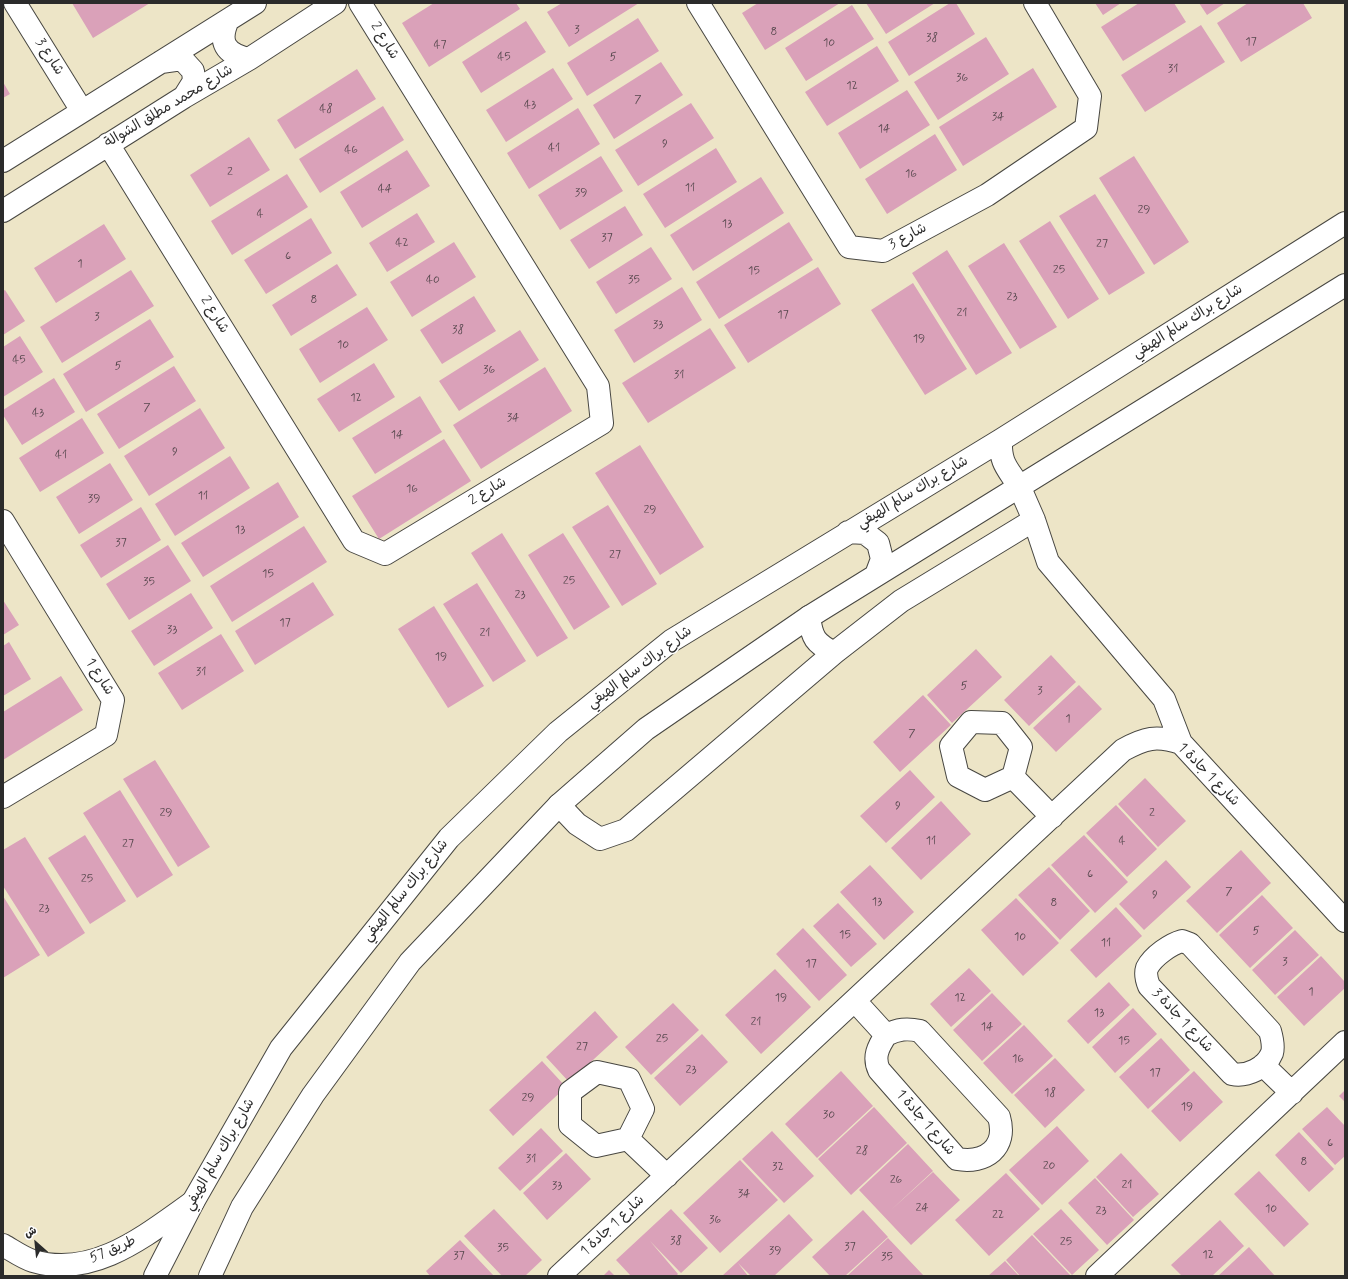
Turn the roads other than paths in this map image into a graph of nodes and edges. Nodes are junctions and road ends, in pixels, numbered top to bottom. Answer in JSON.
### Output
{"nodes":[{"id":1,"x":15,"y":3,"type":"edge"},
{"id":2,"x":255,"y":3,"type":"edge"},
{"id":3,"x":335,"y":3,"type":"edge"},
{"id":4,"x":360,"y":3,"type":"edge"},
{"id":5,"x":698,"y":3,"type":"edge"},
{"id":6,"x":1035,"y":3,"type":"edge"},
{"id":7,"x":228,"y":20,"type":"junction"},
{"id":8,"x":249,"y":60,"type":"junction"},
{"id":9,"x":161,"y":62,"type":"junction"},
{"id":10,"x":184,"y":97,"type":"junction"},
{"id":11,"x":82,"y":111,"type":"junction"},
{"id":12,"x":108,"y":144,"type":"junction"},
{"id":13,"x":3,"y":161,"type":"edge"},
{"id":14,"x":3,"y":211,"type":"edge"},
{"id":15,"x":1345,"y":223,"type":"edge"},
{"id":16,"x":1345,"y":285,"type":"edge"},
{"id":17,"x":1001,"y":440,"type":"junction"},
{"id":18,"x":1020,"y":488,"type":"junction"},
{"id":19,"x":1034,"y":520,"type":"junction"},
{"id":20,"x":3,"y":521,"type":"edge"},
{"id":21,"x":848,"y":532,"type":"junction"},
{"id":22,"x":876,"y":575,"type":"junction"},
{"id":23,"x":809,"y":617,"type":"junction"},
{"id":24,"x":834,"y":653,"type":"junction"},
{"id":25,"x":1181,"y":743,"type":"junction"},
{"id":26,"x":1014,"y":777,"type":"dead end"},
{"id":27,"x":3,"y":797,"type":"edge"},
{"id":28,"x":559,"y":805,"type":"junction"},
{"id":29,"x":1052,"y":817,"type":"junction"},
{"id":30,"x":1345,"y":921,"type":"edge"},
{"id":31,"x":855,"y":1001,"type":"junction"},
{"id":32,"x":886,"y":1035,"type":"junction"},
{"id":33,"x":1345,"y":1042,"type":"edge"},
{"id":34,"x":1263,"y":1065,"type":"junction"},
{"id":35,"x":1292,"y":1093,"type":"junction"},
{"id":36,"x":628,"y":1139,"type":"dead end"},
{"id":37,"x":667,"y":1176,"type":"junction"},
{"id":38,"x":193,"y":1202,"type":"junction"},
{"id":39,"x":3,"y":1245,"type":"edge"},
{"id":40,"x":1102,"y":1274,"type":"edge"},
{"id":41,"x":155,"y":1276,"type":"edge"},
{"id":42,"x":210,"y":1276,"type":"edge"},
{"id":43,"x":559,"y":1276,"type":"edge"}],
"edges":[{"from":1,"to":11,"type":"street","name":"شارع 3"},
{"from":2,"to":7,"type":"street"},
{"from":3,"to":8,"type":"street","name":"شارع محمد مطلق الشوالة"},
{"from":4,"to":12,"type":"street","name":"شارع 2"},
{"from":5,"to":6,"type":"street","name":"شارع 3"},
{"from":7,"to":8,"type":"street"},
{"from":7,"to":9,"type":"street"},
{"from":8,"to":10,"type":"street","name":"شارع محمد مطلق الشوالة"},
{"from":9,"to":10,"type":"street"},
{"from":9,"to":11,"type":"street"},
{"from":10,"to":12,"type":"street","name":"شارع محمد مطلق الشوالة"},
{"from":11,"to":13,"type":"street"},
{"from":12,"to":14,"type":"street","name":"شارع محمد مطلق الشوالة"},
{"from":15,"to":17,"type":"street","name":"شارع براك سالم الهيفي"},
{"from":16,"to":18,"type":"street"},
{"from":17,"to":18,"type":"street"},
{"from":17,"to":21,"type":"street","name":"شارع براك سالم الهيفي"},
{"from":18,"to":19,"type":"street"},
{"from":18,"to":22,"type":"street"},
{"from":19,"to":24,"type":"street"},
{"from":19,"to":25,"type":"street"},
{"from":20,"to":27,"type":"street","name":"شارع 1"},
{"from":21,"to":22,"type":"street"},
{"from":21,"to":38,"type":"street","name":"شارع براك سالم الهيفي"},
{"from":22,"to":23,"type":"street"},
{"from":23,"to":24,"type":"street"},
{"from":23,"to":28,"type":"street"},
{"from":24,"to":28,"type":"street"},
{"from":25,"to":29,"type":"street","name":"شارع 1 جادة 1"},
{"from":25,"to":30,"type":"street","name":"شارع 1 جادة 1"},
{"from":26,"to":29,"type":"street"},
{"from":28,"to":42,"type":"street"},
{"from":29,"to":31,"type":"street","name":"شارع 1 جادة 1"},
{"from":31,"to":32,"type":"street"},
{"from":31,"to":37,"type":"street","name":"شارع 1 جادة 1"},
{"from":32,"to":32,"type":"street","name":"شارع 1 جادة 1"},
{"from":33,"to":35,"type":"street"},
{"from":34,"to":34,"type":"street","name":"شارع 1 جادة 3"},
{"from":34,"to":35,"type":"street"},
{"from":35,"to":40,"type":"street"},
{"from":36,"to":37,"type":"street"},
{"from":37,"to":43,"type":"street","name":"شارع 1 جادة 1"},
{"from":38,"to":39,"type":"street","name":"طريق 57"},
{"from":38,"to":41,"type":"street","name":"شارع براك سالم الهيفي"}]}
